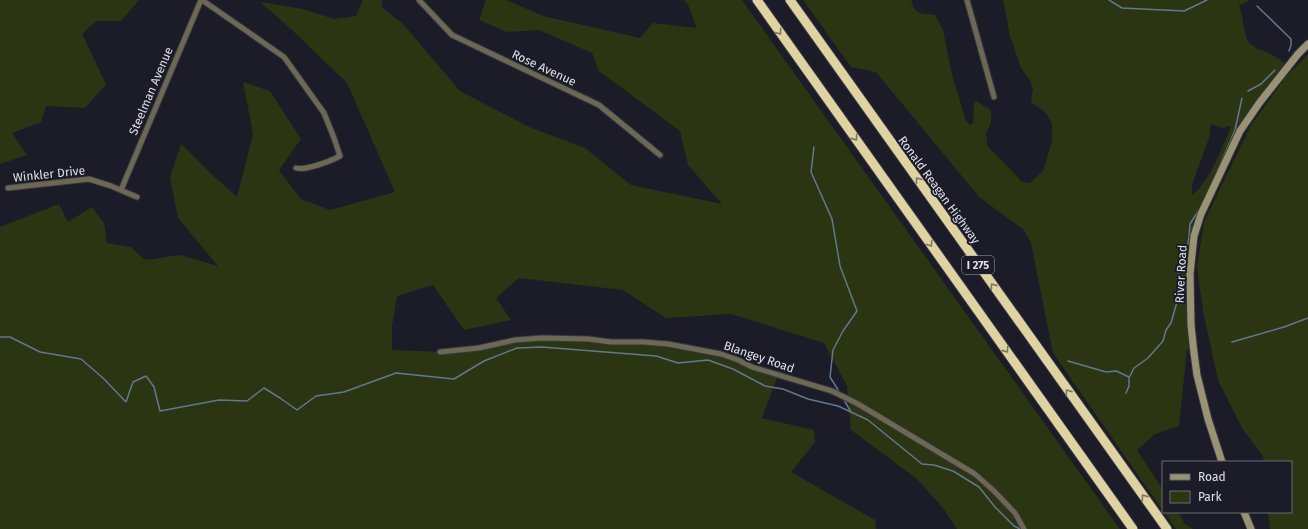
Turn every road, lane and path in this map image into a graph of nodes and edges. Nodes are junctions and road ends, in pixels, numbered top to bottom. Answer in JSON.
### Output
{"nodes":[{"id":1,"x":201,"y":0,"type":"edge"},
{"id":2,"x":419,"y":0,"type":"edge"},
{"id":3,"x":757,"y":0,"type":"edge"},
{"id":4,"x":790,"y":0,"type":"edge"},
{"id":5,"x":967,"y":0,"type":"edge"},
{"id":6,"x":1308,"y":44,"type":"edge"},
{"id":7,"x":994,"y":97,"type":"dead end"},
{"id":8,"x":660,"y":155,"type":"dead end"},
{"id":9,"x":296,"y":168,"type":"dead end"},
{"id":10,"x":8,"y":188,"type":"dead end"},
{"id":11,"x":121,"y":190,"type":"junction"},
{"id":12,"x":137,"y":197,"type":"dead end"},
{"id":13,"x":440,"y":352,"type":"dead end"},
{"id":14,"x":1222,"y":461,"type":"edge"},
{"id":15,"x":1244,"y":513,"type":"edge"},
{"id":16,"x":1024,"y":529,"type":"edge"},
{"id":17,"x":1133,"y":529,"type":"edge"},
{"id":18,"x":1167,"y":529,"type":"edge"},
{"id":19,"x":1251,"y":529,"type":"edge"}],
"edges":[{"from":1,"to":9,"type":"street"},
{"from":1,"to":11,"type":"street","name":"Steelman Avenue"},
{"from":2,"to":8,"type":"street","name":"Rose Avenue"},
{"from":3,"to":17,"type":"highway","number":"I 275","one_way":true},
{"from":18,"to":4,"type":"highway","name":"Ronald Reagan Highway","number":"I 275","one_way":true},
{"from":5,"to":7,"type":"street"},
{"from":6,"to":14,"type":"street","name":"River Road"},
{"from":10,"to":11,"type":"street","name":"Winkler Drive"},
{"from":11,"to":12,"type":"street","name":"Winkler Drive"},
{"from":13,"to":16,"type":"street","name":"Blangey Road"},
{"from":15,"to":19,"type":"street"}]}
